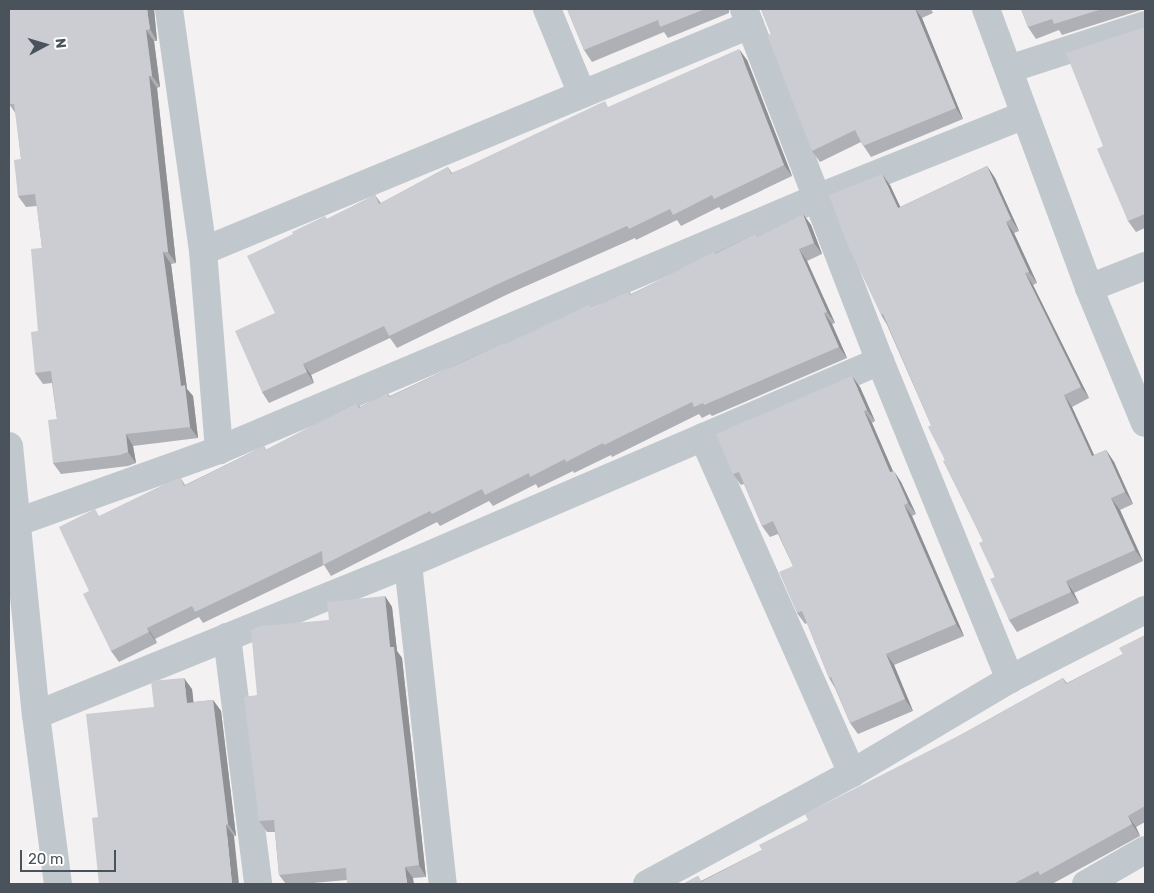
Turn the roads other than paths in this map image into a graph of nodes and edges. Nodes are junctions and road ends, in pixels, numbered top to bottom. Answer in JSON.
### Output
{"nodes":[{"id":1,"x":169,"y":9,"type":"edge"},
{"id":2,"x":547,"y":9,"type":"edge"},
{"id":3,"x":986,"y":9,"type":"edge"},
{"id":4,"x":747,"y":17,"type":"edge"},
{"id":5,"x":1145,"y":25,"type":"edge"},
{"id":6,"x":1009,"y":69,"type":"junction"},
{"id":7,"x":582,"y":94,"type":"junction"},
{"id":8,"x":1024,"y":115,"type":"junction"},
{"id":9,"x":817,"y":198,"type":"junction"},
{"id":10,"x":203,"y":251,"type":"junction"},
{"id":11,"x":1145,"y":266,"type":"edge"},
{"id":12,"x":1089,"y":288,"type":"junction"},
{"id":13,"x":880,"y":361,"type":"junction"},
{"id":14,"x":1145,"y":423,"type":"edge"},
{"id":15,"x":703,"y":437,"type":"junction"},
{"id":16,"x":9,"y":446,"type":"edge"},
{"id":17,"x":219,"y":450,"type":"junction"},
{"id":18,"x":15,"y":523,"type":"junction"},
{"id":19,"x":408,"y":564,"type":"junction"},
{"id":20,"x":1145,"y":610,"type":"edge"},
{"id":21,"x":227,"y":637,"type":"junction"},
{"id":22,"x":1010,"y":679,"type":"junction"},
{"id":23,"x":36,"y":715,"type":"junction"},
{"id":24,"x":852,"y":774,"type":"junction"},
{"id":25,"x":1145,"y":850,"type":"edge"},
{"id":26,"x":58,"y":884,"type":"edge"},
{"id":27,"x":258,"y":884,"type":"edge"},
{"id":28,"x":443,"y":884,"type":"edge"},
{"id":29,"x":647,"y":884,"type":"edge"},
{"id":30,"x":1086,"y":884,"type":"edge"}],
"edges":[{"from":1,"to":10,"type":"street"},
{"from":2,"to":7,"type":"street"},
{"from":3,"to":6,"type":"street"},
{"from":4,"to":7,"type":"street"},
{"from":4,"to":9,"type":"street"},
{"from":5,"to":6,"type":"street"},
{"from":6,"to":8,"type":"street"},
{"from":7,"to":10,"type":"street"},
{"from":8,"to":9,"type":"street"},
{"from":8,"to":12,"type":"street"},
{"from":9,"to":13,"type":"street"},
{"from":9,"to":17,"type":"street"},
{"from":10,"to":17,"type":"street"},
{"from":11,"to":12,"type":"street"},
{"from":12,"to":14,"type":"street"},
{"from":13,"to":15,"type":"street"},
{"from":13,"to":22,"type":"street"},
{"from":15,"to":19,"type":"street"},
{"from":15,"to":24,"type":"street"},
{"from":16,"to":18,"type":"street"},
{"from":17,"to":18,"type":"street"},
{"from":18,"to":23,"type":"street"},
{"from":19,"to":21,"type":"street"},
{"from":19,"to":28,"type":"street"},
{"from":20,"to":22,"type":"street"},
{"from":21,"to":23,"type":"street"},
{"from":21,"to":27,"type":"street"},
{"from":22,"to":24,"type":"street"},
{"from":23,"to":26,"type":"street"},
{"from":24,"to":29,"type":"street"},
{"from":25,"to":30,"type":"street"}]}
